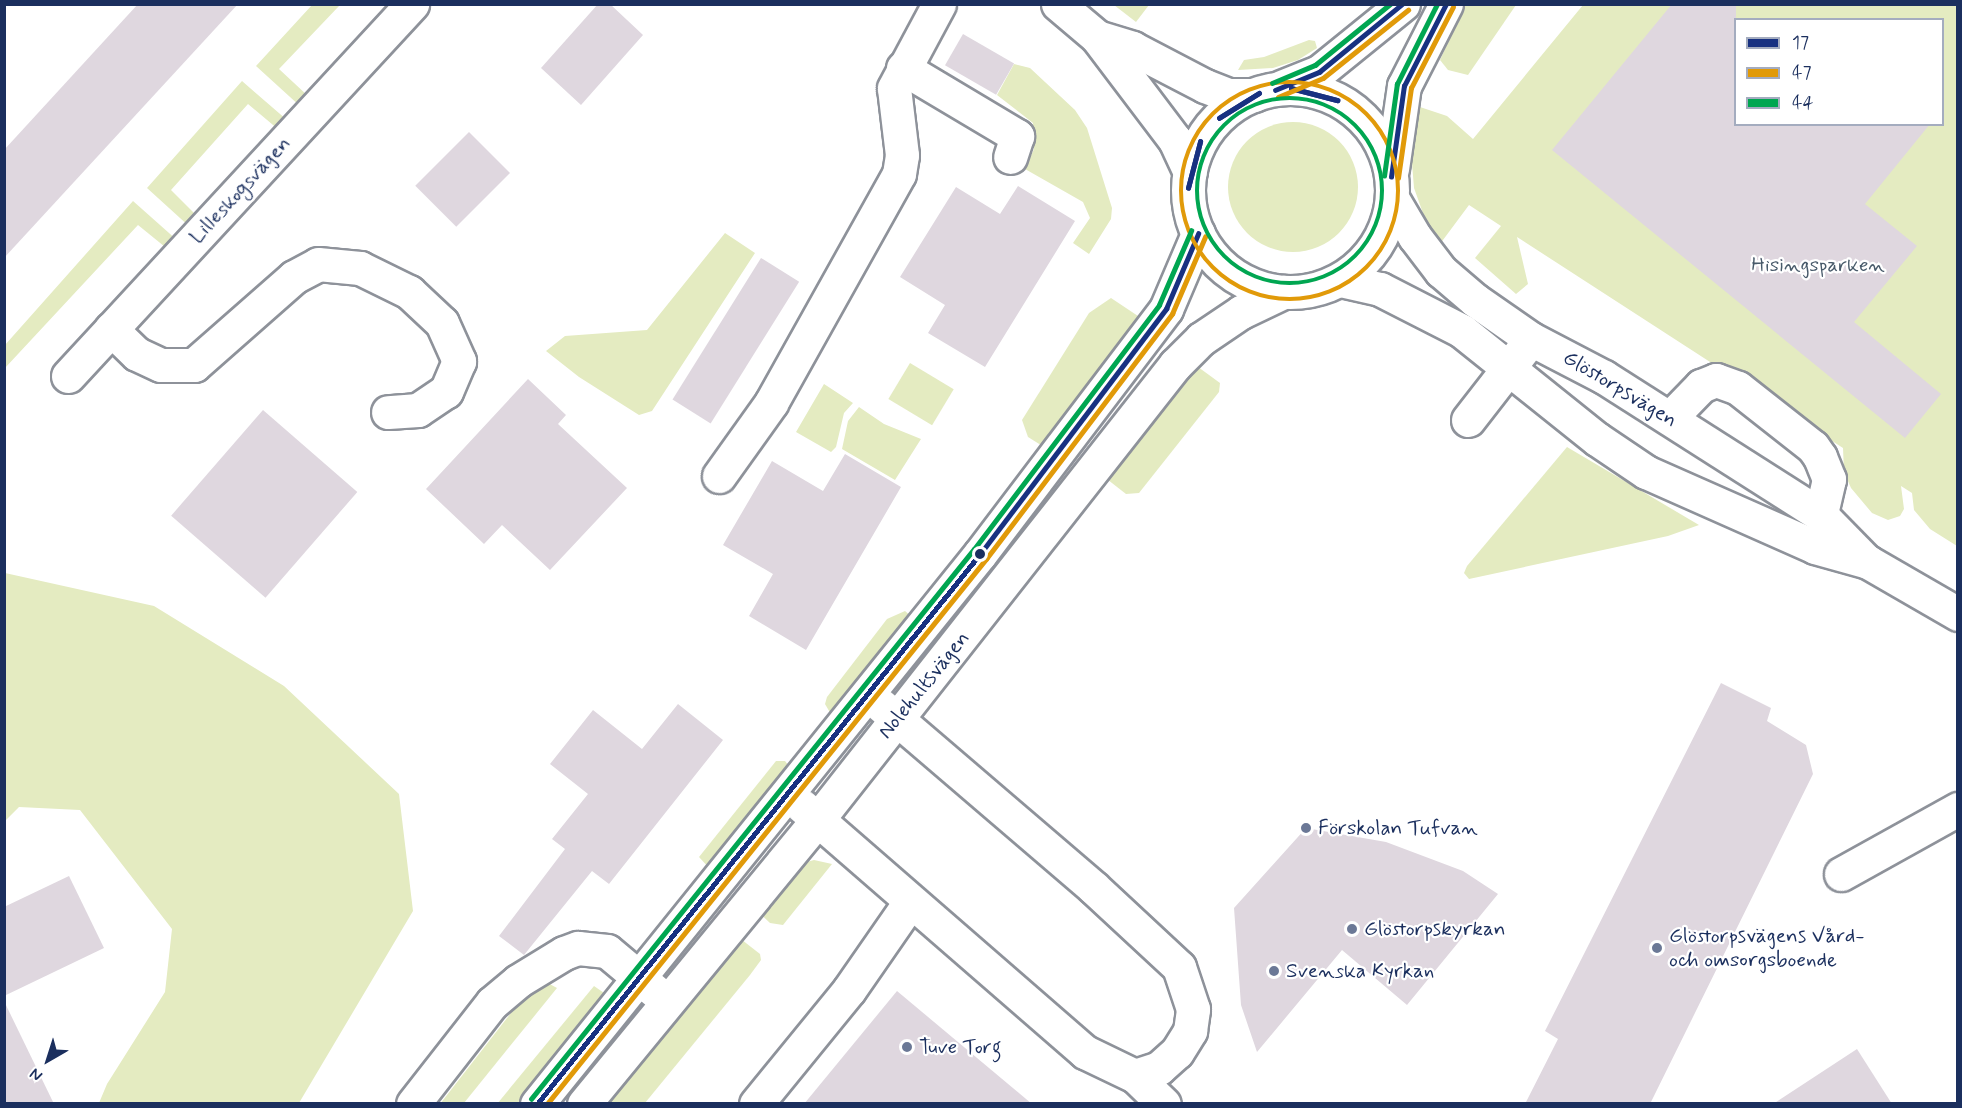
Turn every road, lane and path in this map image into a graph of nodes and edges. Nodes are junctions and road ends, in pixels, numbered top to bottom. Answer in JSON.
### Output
{"nodes":[{"id":1,"x":412,"y":4,"type":"edge"},
{"id":2,"x":939,"y":4,"type":"edge"},
{"id":3,"x":1058,"y":4,"type":"edge"},
{"id":4,"x":1403,"y":4,"type":"edge"},
{"id":5,"x":1446,"y":4,"type":"edge"},
{"id":6,"x":1097,"y":37,"type":"junction"},
{"id":7,"x":903,"y":68,"type":"junction"},
{"id":8,"x":1264,"y":92,"type":"junction"},
{"id":9,"x":1010,"y":157,"type":"dead end"},
{"id":10,"x":1190,"y":172,"type":"junction"},
{"id":11,"x":1392,"y":188,"type":"junction"},
{"id":12,"x":1198,"y":234,"type":"junction"},
{"id":13,"x":1340,"y":280,"type":"junction"},
{"id":14,"x":1283,"y":292,"type":"junction"},
{"id":15,"x":111,"y":328,"type":"junction"},
{"id":16,"x":1531,"y":339,"type":"junction"},
{"id":17,"x":1510,"y":366,"type":"junction"},
{"id":18,"x":68,"y":376,"type":"dead end"},
{"id":19,"x":388,"y":412,"type":"dead end"},
{"id":20,"x":1671,"y":418,"type":"junction"},
{"id":21,"x":1468,"y":420,"type":"dead end"},
{"id":22,"x":719,"y":476,"type":"dead end"},
{"id":23,"x":1821,"y":514,"type":"junction"},
{"id":24,"x":1868,"y":562,"type":"junction"},
{"id":25,"x":1958,"y":614,"type":"edge"},
{"id":26,"x":868,"y":694,"type":"junction"},
{"id":27,"x":897,"y":719,"type":"junction"},
{"id":28,"x":788,"y":795,"type":"junction"},
{"id":29,"x":1958,"y":809,"type":"edge"},
{"id":30,"x":818,"y":819,"type":"junction"},
{"id":31,"x":1841,"y":874,"type":"dead end"},
{"id":32,"x":910,"y":902,"type":"junction"},
{"id":33,"x":640,"y":978,"type":"junction"},
{"id":34,"x":667,"y":1001,"type":"junction"},
{"id":35,"x":1135,"y":1076,"type":"junction"},
{"id":36,"x":413,"y":1104,"type":"edge"},
{"id":37,"x":537,"y":1104,"type":"edge"},
{"id":38,"x":584,"y":1104,"type":"edge"},
{"id":39,"x":756,"y":1104,"type":"edge"},
{"id":40,"x":1164,"y":1104,"type":"edge"}],
"edges":[{"from":1,"to":15,"type":"street","name":"Lilleskogsvägen"},
{"from":2,"to":7,"type":"street"},
{"from":3,"to":6,"type":"street"},
{"from":4,"to":8,"type":"street"},
{"from":5,"to":11,"type":"street"},
{"from":6,"to":8,"type":"street"},
{"from":6,"to":10,"type":"street"},
{"from":7,"to":9,"type":"street"},
{"from":7,"to":22,"type":"street"},
{"from":8,"to":10,"type":"street","name":"Nolehultsvägen"},
{"from":8,"to":11,"type":"street","name":"Nolehultsvägen"},
{"from":10,"to":12,"type":"street","name":"Nolehultsvägen"},
{"from":11,"to":13,"type":"street","name":"Nolehultsvägen"},
{"from":11,"to":16,"type":"street","name":"Glöstorpsvägen"},
{"from":12,"to":14,"type":"street","name":"Nolehultsvägen"},
{"from":12,"to":26,"type":"street","name":"Nolehultsvägen"},
{"from":13,"to":14,"type":"street","name":"Nolehultsvägen"},
{"from":13,"to":17,"type":"street","name":"Glöstorpsvägen"},
{"from":14,"to":27,"type":"street","name":"Nolehultsvägen"},
{"from":15,"to":18,"type":"street","name":"Lilleskogsvägen"},
{"from":15,"to":19,"type":"street"},
{"from":16,"to":17,"type":"street"},
{"from":16,"to":20,"type":"street","name":"Glöstorpsvägen"},
{"from":17,"to":21,"type":"street"},
{"from":17,"to":24,"type":"street","name":"Glöstorpsvägen"},
{"from":20,"to":23,"type":"street","name":"Glöstorpsvägen"},
{"from":20,"to":23,"type":"street"},
{"from":23,"to":24,"type":"street","name":"Glöstorpsvägen"},
{"from":24,"to":25,"type":"street","name":"Glöstorpsvägen"},
{"from":26,"to":27,"type":"street"},
{"from":26,"to":28,"type":"street","name":"Nolehultsvägen"},
{"from":27,"to":30,"type":"street","name":"Nolehultsvägen"},
{"from":27,"to":35,"type":"street"},
{"from":28,"to":30,"type":"street"},
{"from":28,"to":33,"type":"street","name":"Nolehultsvägen"},
{"from":29,"to":31,"type":"street"},
{"from":30,"to":32,"type":"street"},
{"from":30,"to":34,"type":"street","name":"Nolehultsvägen"},
{"from":32,"to":35,"type":"street"},
{"from":32,"to":39,"type":"street"},
{"from":33,"to":34,"type":"street"},
{"from":33,"to":36,"type":"street"},
{"from":33,"to":37,"type":"street","name":"Nolehultsvägen"},
{"from":34,"to":38,"type":"street","name":"Nolehultsvägen"},
{"from":35,"to":40,"type":"street"}]}
